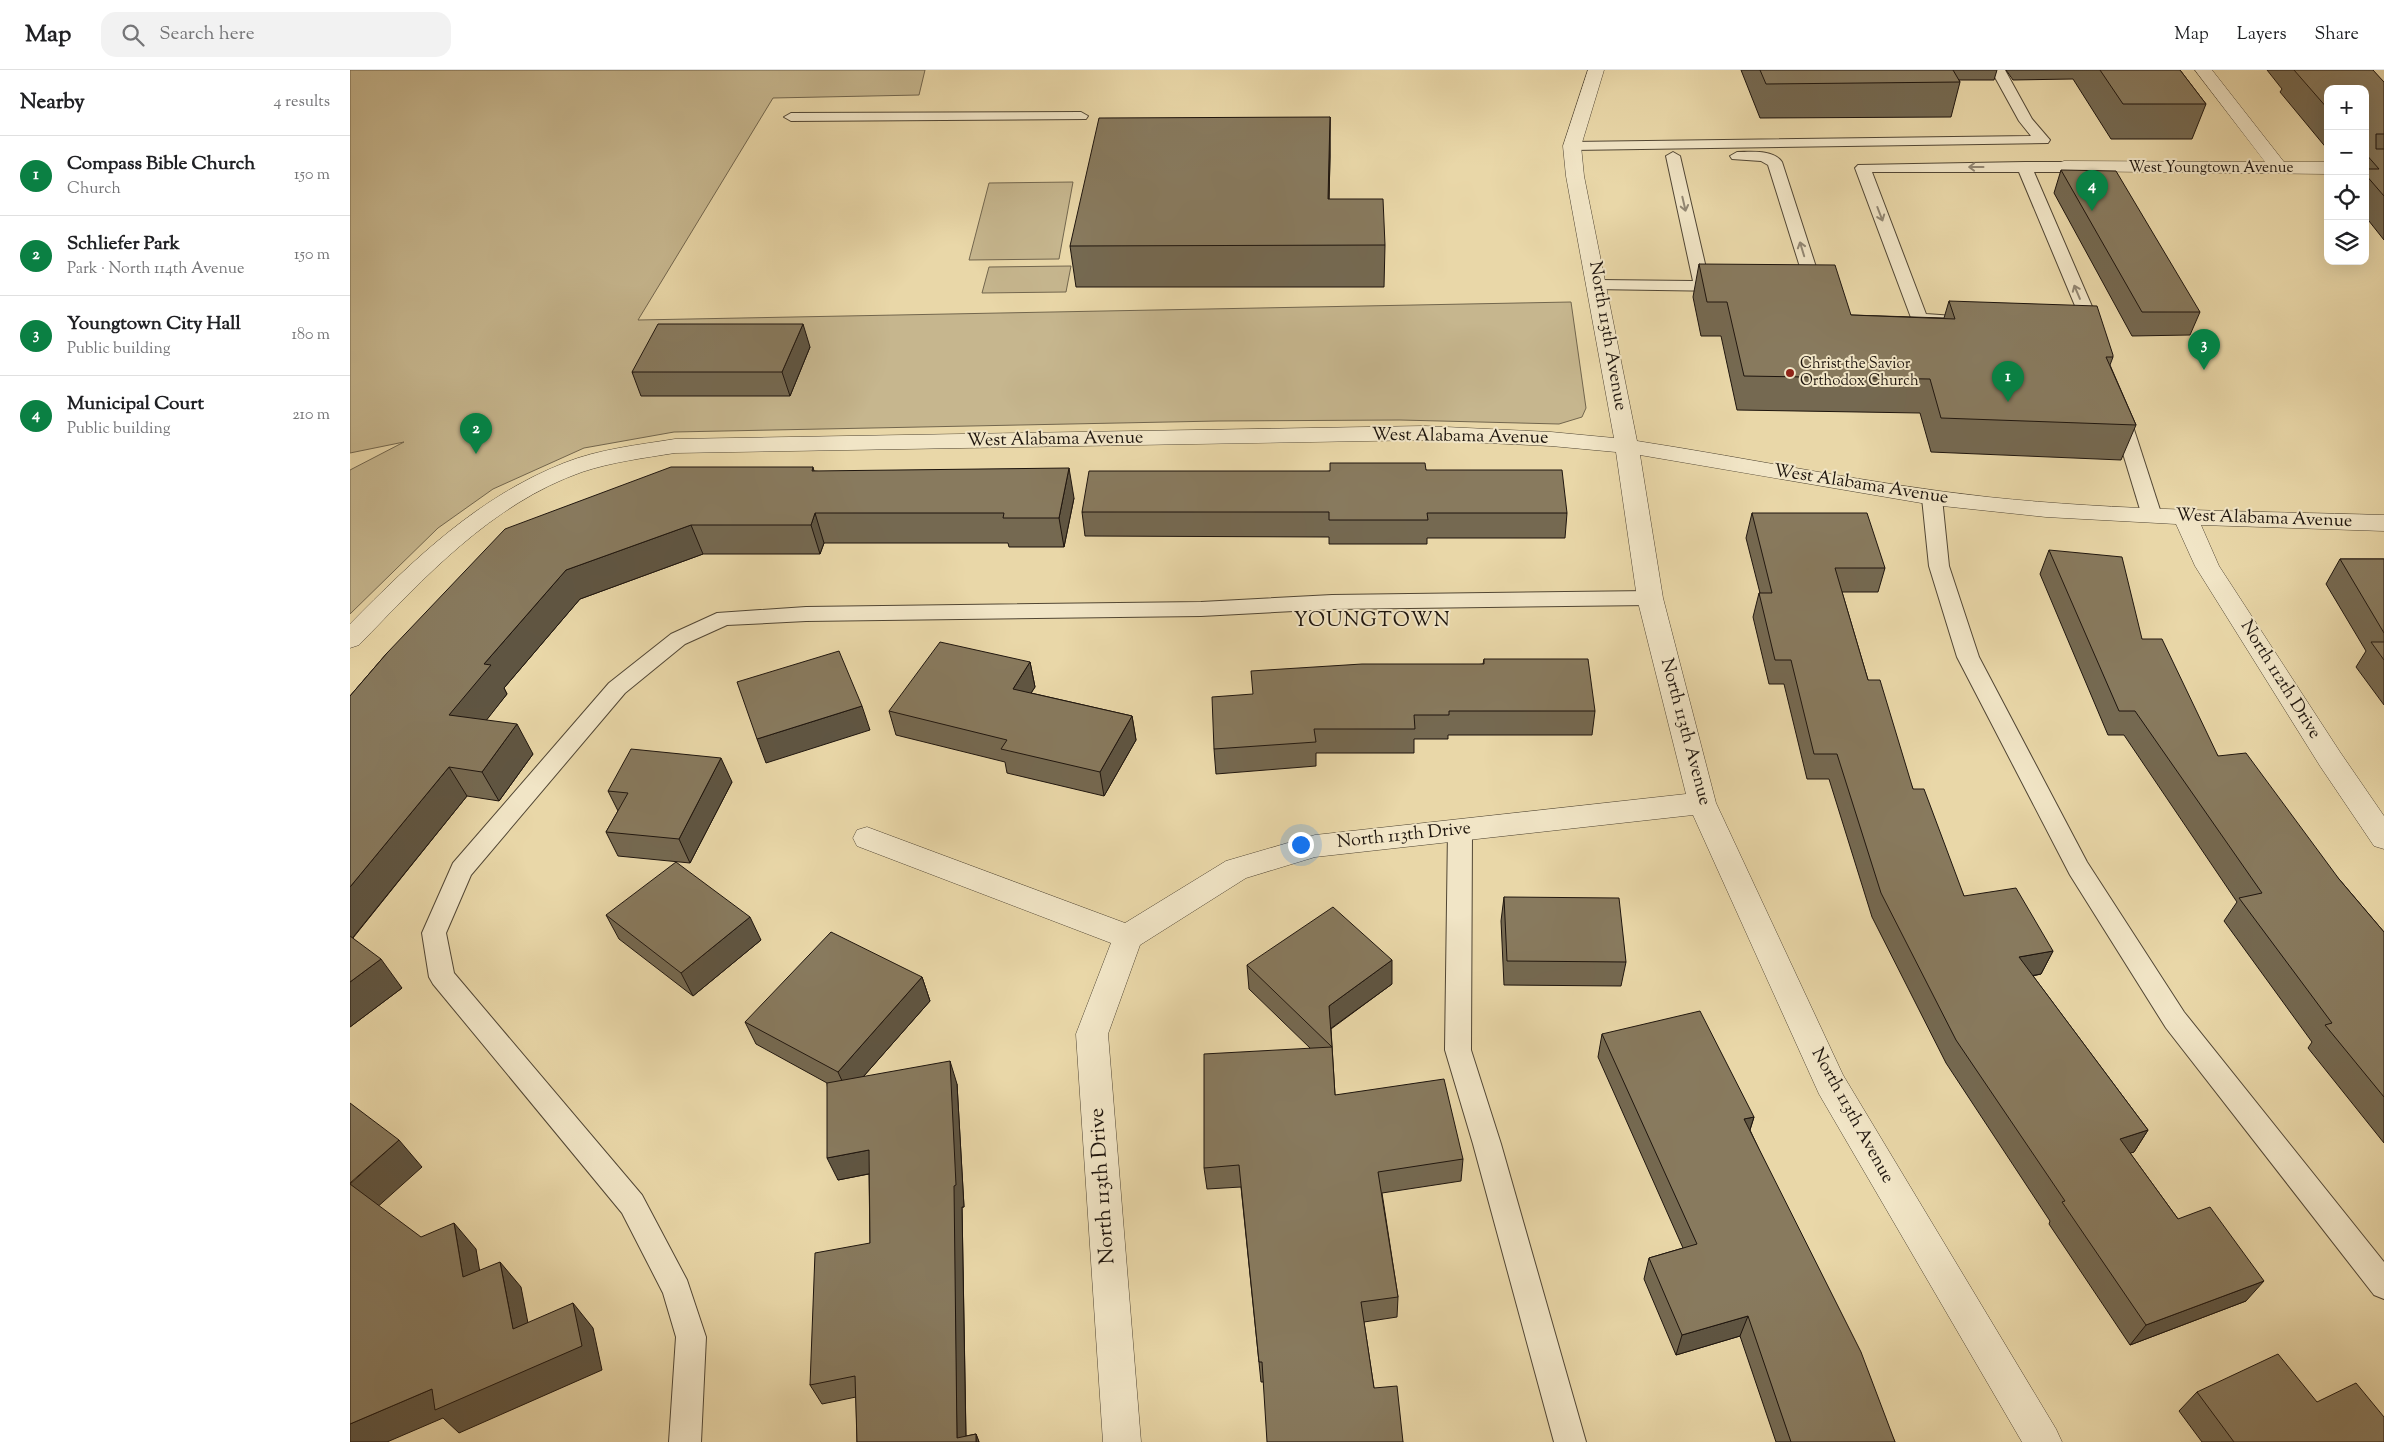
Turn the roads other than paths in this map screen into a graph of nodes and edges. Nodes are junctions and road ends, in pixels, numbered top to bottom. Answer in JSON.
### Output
{"nodes":[{"id":1,"x":1596,"y":70,"type":"edge"},
{"id":2,"x":1998,"y":70,"type":"edge"},
{"id":3,"x":2203,"y":70,"type":"edge"},
{"id":4,"x":1080,"y":116,"type":"dead end"},
{"id":5,"x":791,"y":117,"type":"dead end"},
{"id":6,"x":2043,"y":140,"type":"junction"},
{"id":7,"x":1573,"y":153,"type":"junction"},
{"id":8,"x":1673,"y":156,"type":"junction"},
{"id":9,"x":2025,"y":167,"type":"junction"},
{"id":10,"x":2064,"y":167,"type":"junction"},
{"id":11,"x":2324,"y":168,"type":"edge"},
{"id":12,"x":2280,"y":169,"type":"junction"},
{"id":13,"x":1598,"y":285,"type":"junction"},
{"id":14,"x":1702,"y":286,"type":"junction"},
{"id":15,"x":1739,"y":286,"type":"edge"},
{"id":16,"x":1775,"y":287,"type":"edge"},
{"id":17,"x":1965,"y":321,"type":"edge"},
{"id":18,"x":2064,"y":324,"type":"edge"},
{"id":19,"x":2091,"y":325,"type":"junction"},
{"id":20,"x":2097,"y":344,"type":"edge"},
{"id":21,"x":2116,"y":401,"type":"edge"},
{"id":22,"x":1627,"y":446,"type":"junction"},
{"id":23,"x":1932,"y":498,"type":"junction"},
{"id":24,"x":2152,"y":516,"type":"junction"},
{"id":25,"x":2185,"y":517,"type":"junction"},
{"id":26,"x":2384,"y":523,"type":"edge"},
{"id":27,"x":1650,"y":598,"type":"junction"},
{"id":28,"x":350,"y":639,"type":"edge"},
{"id":29,"x":1702,"y":803,"type":"junction"},
{"id":30,"x":1460,"y":830,"type":"junction"},
{"id":31,"x":867,"y":838,"type":"dead end"},
{"id":32,"x":2384,"y":838,"type":"edge"},
{"id":33,"x":1128,"y":937,"type":"junction"},
{"id":34,"x":2384,"y":1286,"type":"edge"},
{"id":35,"x":685,"y":1442,"type":"edge"},
{"id":36,"x":1122,"y":1442,"type":"edge"},
{"id":37,"x":1570,"y":1442,"type":"edge"},
{"id":38,"x":2043,"y":1442,"type":"edge"}],
"edges":[{"from":1,"to":7,"type":"street","name":"North 113th Avenue"},
{"from":2,"to":6,"type":"lane"},
{"from":3,"to":12,"type":"street"},
{"from":4,"to":5,"type":"lane"},
{"from":6,"to":7,"type":"lane"},
{"from":6,"to":10,"type":"lane"},
{"from":7,"to":8,"type":"lane"},
{"from":7,"to":13,"type":"street","name":"North 113th Avenue"},
{"from":8,"to":14,"type":"lane","one_way":true},
{"from":16,"to":8,"type":"lane","one_way":true},
{"from":9,"to":10,"type":"lane"},
{"from":9,"to":17,"type":"lane","one_way":true},
{"from":19,"to":9,"type":"lane","one_way":true},
{"from":10,"to":12,"type":"street","name":"West Youngtown Avenue"},
{"from":11,"to":12,"type":"street","name":"West Youngtown Avenue"},
{"from":13,"to":14,"type":"lane"},
{"from":13,"to":22,"type":"street","name":"North 113th Avenue"},
{"from":14,"to":15,"type":"lane"},
{"from":18,"to":19,"type":"lane"},
{"from":19,"to":20,"type":"lane"},
{"from":21,"to":24,"type":"lane"},
{"from":22,"to":23,"type":"street","name":"West Alabama Avenue"},
{"from":22,"to":27,"type":"street","name":"North 113th Avenue"},
{"from":22,"to":28,"type":"street","name":"West Alabama Avenue"},
{"from":23,"to":24,"type":"street","name":"West Alabama Avenue"},
{"from":23,"to":34,"type":"lane"},
{"from":24,"to":25,"type":"street","name":"West Alabama Avenue"},
{"from":25,"to":26,"type":"street","name":"West Alabama Avenue"},
{"from":25,"to":32,"type":"street","name":"North 112th Drive"},
{"from":27,"to":29,"type":"street","name":"North 113th Avenue"},
{"from":27,"to":35,"type":"lane"},
{"from":29,"to":30,"type":"street","name":"North 113th Drive"},
{"from":29,"to":38,"type":"street","name":"North 113th Avenue"},
{"from":30,"to":33,"type":"street","name":"North 113th Drive"},
{"from":30,"to":37,"type":"lane"},
{"from":31,"to":33,"type":"street"},
{"from":33,"to":36,"type":"street","name":"North 113th Drive"}]}
